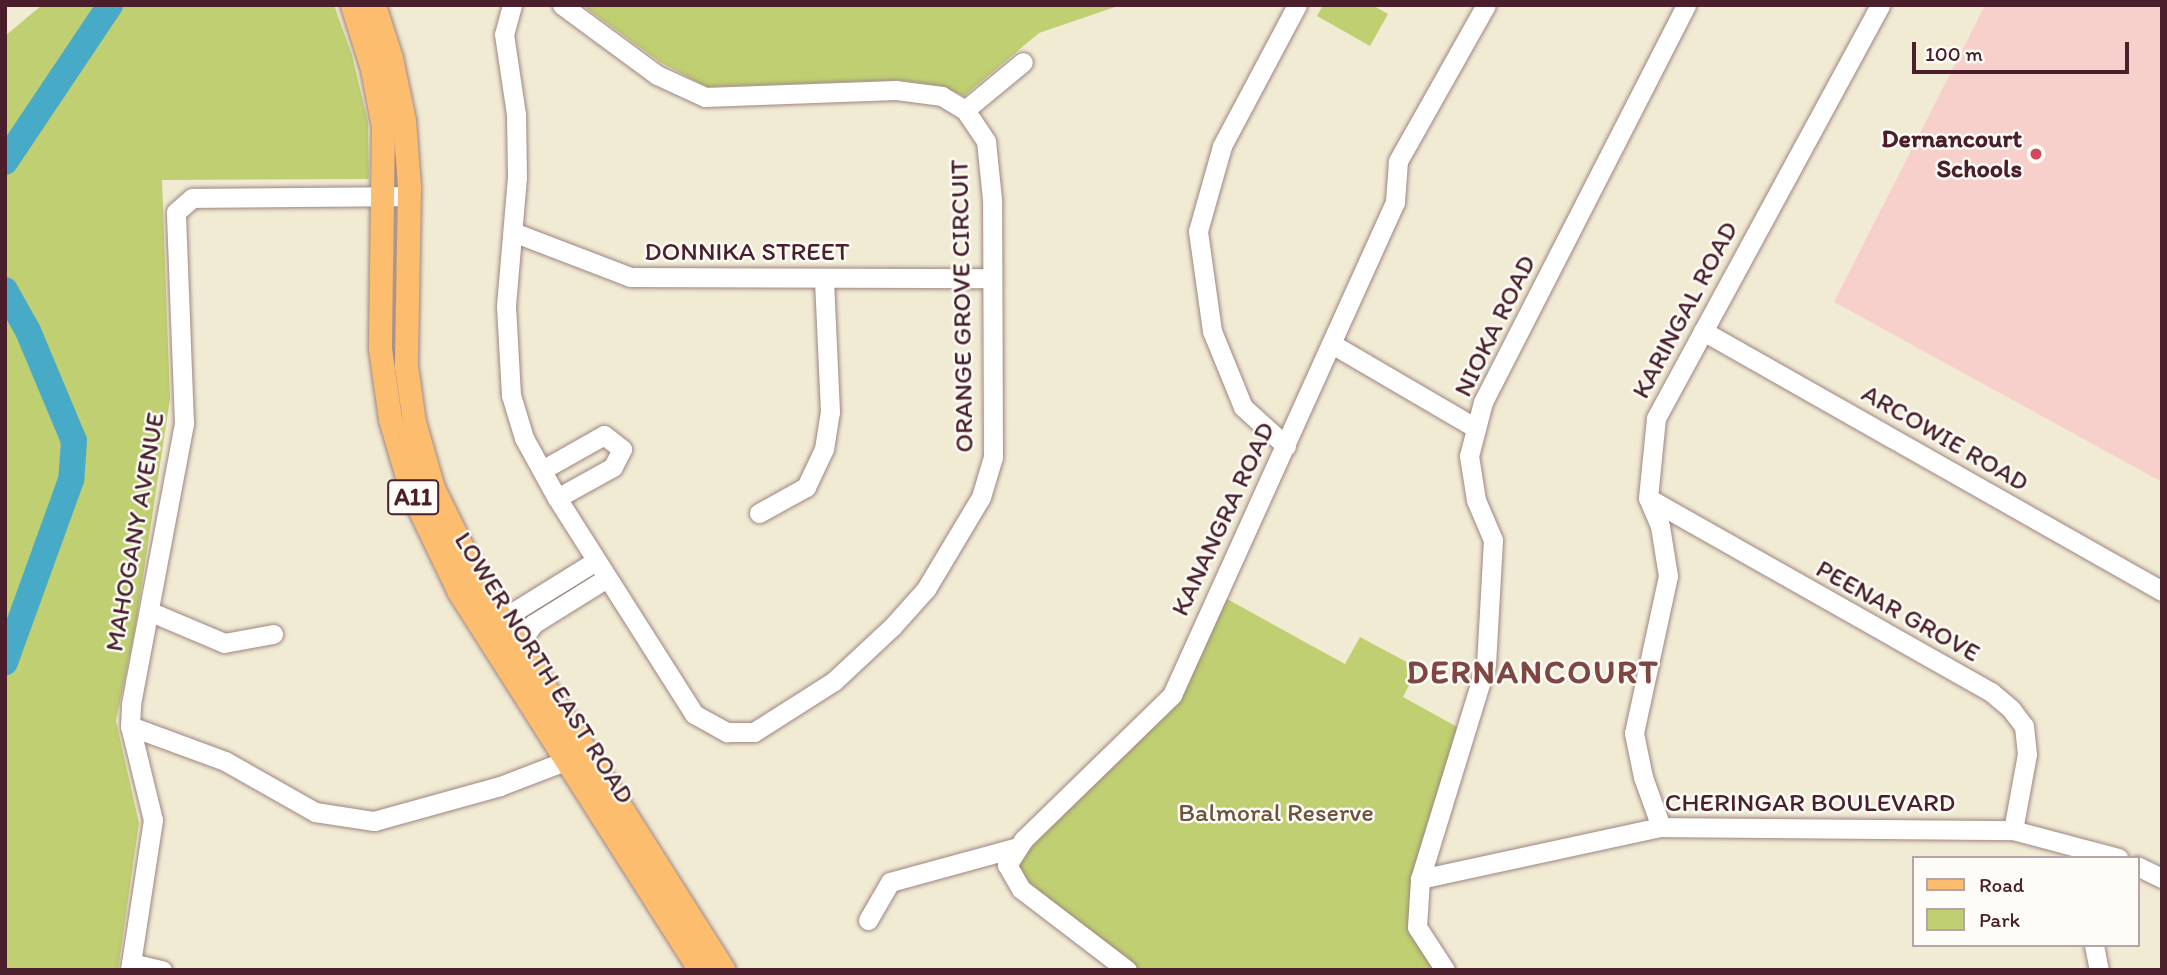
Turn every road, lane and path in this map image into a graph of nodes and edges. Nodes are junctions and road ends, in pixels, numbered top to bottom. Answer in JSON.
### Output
{"nodes":[{"id":1,"x":352,"y":5,"type":"edge"},
{"id":2,"x":374,"y":5,"type":"edge"},
{"id":3,"x":512,"y":5,"type":"edge"},
{"id":4,"x":562,"y":5,"type":"edge"},
{"id":5,"x":1297,"y":5,"type":"edge"},
{"id":6,"x":1486,"y":5,"type":"edge"},
{"id":7,"x":1686,"y":5,"type":"edge"},
{"id":8,"x":1880,"y":5,"type":"edge"},
{"id":9,"x":1023,"y":62,"type":"dead end"},
{"id":10,"x":965,"y":110,"type":"junction"},
{"id":11,"x":385,"y":195,"type":"junction"},
{"id":12,"x":408,"y":196,"type":"junction"},
{"id":13,"x":513,"y":232,"type":"junction"},
{"id":14,"x":989,"y":278,"type":"junction"},
{"id":15,"x":824,"y":279,"type":"junction"},
{"id":16,"x":1703,"y":331,"type":"junction"},
{"id":17,"x":1332,"y":344,"type":"junction"},
{"id":18,"x":1476,"y":428,"type":"junction"},
{"id":19,"x":1286,"y":446,"type":"junction"},
{"id":20,"x":542,"y":470,"type":"junction"},
{"id":21,"x":557,"y":498,"type":"junction"},
{"id":22,"x":1648,"y":498,"type":"junction"},
{"id":23,"x":759,"y":513,"type":"dead end"},
{"id":24,"x":596,"y":561,"type":"junction"},
{"id":25,"x":607,"y":578,"type":"junction"},
{"id":26,"x":2162,"y":591,"type":"edge"},
{"id":27,"x":151,"y":612,"type":"junction"},
{"id":28,"x":502,"y":619,"type":"junction"},
{"id":29,"x":273,"y":634,"type":"dead end"},
{"id":30,"x":493,"y":645,"type":"junction"},
{"id":31,"x":518,"y":645,"type":"junction"},
{"id":32,"x":130,"y":726,"type":"junction"},
{"id":33,"x":577,"y":756,"type":"junction"},
{"id":34,"x":1661,"y":827,"type":"junction"},
{"id":35,"x":2013,"y":830,"type":"junction"},
{"id":36,"x":1018,"y":847,"type":"junction"},
{"id":37,"x":2110,"y":856,"type":"edge"},
{"id":38,"x":2139,"y":860,"type":"edge"},
{"id":39,"x":2162,"y":862,"type":"edge"},
{"id":40,"x":2139,"y":867,"type":"edge"},
{"id":41,"x":2162,"y":878,"type":"edge"},
{"id":42,"x":1420,"y":879,"type":"junction"},
{"id":43,"x":868,"y":920,"type":"dead end"},
{"id":44,"x":2094,"y":947,"type":"edge"},
{"id":45,"x":131,"y":966,"type":"edge"},
{"id":46,"x":162,"y":970,"type":"edge"},
{"id":47,"x":700,"y":970,"type":"edge"},
{"id":48,"x":724,"y":970,"type":"edge"},
{"id":49,"x":1127,"y":970,"type":"edge"},
{"id":50,"x":1445,"y":970,"type":"edge"},
{"id":51,"x":2099,"y":970,"type":"edge"}],
"edges":[{"from":1,"to":11,"type":"main road","name":"LOWER NORTH EAST ROAD","number":"A11"},
{"from":2,"to":12,"type":"main road","name":"LOWER NORTH EAST ROAD","number":"A11"},
{"from":3,"to":13,"type":"street","name":"ORANGE GROVE CIRCUIT"},
{"from":4,"to":10,"type":"street"},
{"from":5,"to":19,"type":"street"},
{"from":6,"to":17,"type":"street","name":"KANANGRA ROAD"},
{"from":7,"to":18,"type":"street","name":"NIOKA ROAD"},
{"from":8,"to":16,"type":"street","name":"KARINGAL ROAD"},
{"from":9,"to":10,"type":"street"},
{"from":10,"to":14,"type":"street","name":"ORANGE GROVE CIRCUIT"},
{"from":11,"to":12,"type":"street","name":"MAHOGANY AVENUE"},
{"from":11,"to":27,"type":"street","name":"MAHOGANY AVENUE"},
{"from":11,"to":30,"type":"main road","name":"LOWER NORTH EAST ROAD","number":"A11"},
{"from":12,"to":28,"type":"main road","name":"LOWER NORTH EAST ROAD","number":"A11"},
{"from":13,"to":15,"type":"street","name":"DONNIKA STREET"},
{"from":13,"to":20,"type":"street","name":"ORANGE GROVE CIRCUIT"},
{"from":14,"to":15,"type":"street","name":"DONNIKA STREET"},
{"from":14,"to":25,"type":"street","name":"ORANGE GROVE CIRCUIT"},
{"from":15,"to":23,"type":"street"},
{"from":16,"to":22,"type":"street","name":"KARINGAL ROAD"},
{"from":16,"to":26,"type":"street","name":"ARCOWIE ROAD"},
{"from":17,"to":18,"type":"street"},
{"from":17,"to":19,"type":"street","name":"KANANGRA ROAD"},
{"from":18,"to":42,"type":"street","name":"NIOKA ROAD"},
{"from":19,"to":36,"type":"street","name":"KANANGRA ROAD"},
{"from":20,"to":21,"type":"street","name":"ORANGE GROVE CIRCUIT"},
{"from":20,"to":21,"type":"street"},
{"from":21,"to":24,"type":"street","name":"ORANGE GROVE CIRCUIT"},
{"from":22,"to":34,"type":"street","name":"KARINGAL ROAD"},
{"from":22,"to":35,"type":"street","name":"PEENAR GROVE"},
{"from":24,"to":25,"type":"street","name":"ORANGE GROVE CIRCUIT"},
{"from":24,"to":28,"type":"street"},
{"from":25,"to":31,"type":"street"},
{"from":27,"to":29,"type":"street"},
{"from":27,"to":32,"type":"street","name":"MAHOGANY AVENUE"},
{"from":28,"to":30,"type":"street"},
{"from":28,"to":31,"type":"main road","name":"LOWER NORTH EAST ROAD","number":"A11"},
{"from":30,"to":33,"type":"main road","name":"LOWER NORTH EAST ROAD","number":"A11"},
{"from":31,"to":33,"type":"main road","name":"LOWER NORTH EAST ROAD","number":"A11"},
{"from":32,"to":33,"type":"street"},
{"from":32,"to":45,"type":"street","name":"MAHOGANY AVENUE"},
{"from":33,"to":47,"type":"main road","name":"LOWER NORTH EAST ROAD","number":"A11"},
{"from":33,"to":48,"type":"main road","name":"LOWER NORTH EAST ROAD","number":"A11"},
{"from":34,"to":35,"type":"street","name":"CHERINGAR BOULEVARD"},
{"from":34,"to":42,"type":"street","name":"CHERINGAR BOULEVARD"},
{"from":35,"to":37,"type":"street","name":"CHERINGAR BOULEVARD"},
{"from":36,"to":43,"type":"street"},
{"from":36,"to":49,"type":"street"},
{"from":38,"to":39,"type":"street"},
{"from":40,"to":41,"type":"street"},
{"from":42,"to":50,"type":"street","name":"NIOKA ROAD"},
{"from":44,"to":51,"type":"street"},
{"from":45,"to":46,"type":"street"}]}
